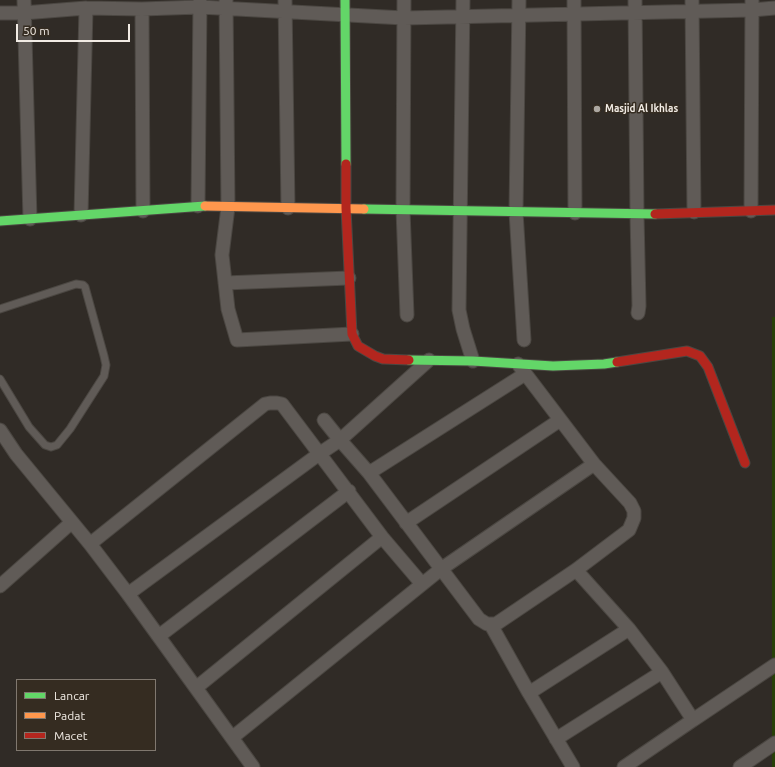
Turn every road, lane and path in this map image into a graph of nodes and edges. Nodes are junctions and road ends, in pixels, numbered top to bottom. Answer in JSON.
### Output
{"nodes":[{"id":1,"x":345,"y":0,"type":"edge"},
{"id":2,"x":404,"y":0,"type":"edge"},
{"id":3,"x":463,"y":0,"type":"edge"},
{"id":4,"x":519,"y":0,"type":"edge"},
{"id":5,"x":574,"y":0,"type":"edge"},
{"id":6,"x":200,"y":3,"type":"edge"},
{"id":7,"x":226,"y":4,"type":"edge"},
{"id":8,"x":692,"y":5,"type":"edge"},
{"id":9,"x":752,"y":5,"type":"edge"},
{"id":10,"x":24,"y":6,"type":"edge"},
{"id":11,"x":285,"y":6,"type":"edge"},
{"id":12,"x":635,"y":6,"type":"edge"},
{"id":13,"x":86,"y":8,"type":"junction"},
{"id":14,"x":775,"y":8,"type":"edge"},
{"id":15,"x":142,"y":9,"type":"junction"},
{"id":16,"x":0,"y":13,"type":"edge"},
{"id":17,"x":574,"y":13,"type":"junction"},
{"id":18,"x":345,"y":14,"type":"junction"},
{"id":19,"x":520,"y":14,"type":"junction"},
{"id":20,"x":463,"y":17,"type":"junction"},
{"id":21,"x":404,"y":18,"type":"junction"},
{"id":22,"x":198,"y":206,"type":"junction"},
{"id":23,"x":228,"y":207,"type":"junction"},
{"id":24,"x":288,"y":208,"type":"junction"},
{"id":25,"x":346,"y":208,"type":"junction"},
{"id":26,"x":403,"y":210,"type":"junction"},
{"id":27,"x":775,"y":210,"type":"edge"},
{"id":28,"x":143,"y":211,"type":"junction"},
{"id":29,"x":751,"y":211,"type":"junction"},
{"id":30,"x":460,"y":212,"type":"junction"},
{"id":31,"x":516,"y":212,"type":"junction"},
{"id":32,"x":694,"y":212,"type":"junction"},
{"id":33,"x":575,"y":213,"type":"junction"},
{"id":34,"x":81,"y":215,"type":"junction"},
{"id":35,"x":637,"y":215,"type":"junction"},
{"id":36,"x":30,"y":219,"type":"junction"},
{"id":37,"x":0,"y":221,"type":"edge"},
{"id":38,"x":349,"y":278,"type":"junction"},
{"id":39,"x":225,"y":283,"type":"junction"},
{"id":40,"x":0,"y":309,"type":"edge"},
{"id":41,"x":638,"y":313,"type":"dead end"},
{"id":42,"x":407,"y":315,"type":"dead end"},
{"id":43,"x":352,"y":334,"type":"junction"},
{"id":44,"x":524,"y":340,"type":"dead end"},
{"id":45,"x":429,"y":360,"type":"junction"},
{"id":46,"x":473,"y":361,"type":"junction"},
{"id":47,"x":522,"y":369,"type":"junction"},
{"id":48,"x":0,"y":379,"type":"edge"},
{"id":49,"x":324,"y":420,"type":"dead end"},
{"id":50,"x":560,"y":420,"type":"junction"},
{"id":51,"x":0,"y":430,"type":"edge"},
{"id":52,"x":340,"y":440,"type":"junction"},
{"id":53,"x":319,"y":454,"type":"junction"},
{"id":54,"x":745,"y":463,"type":"dead end"},
{"id":55,"x":594,"y":464,"type":"junction"},
{"id":56,"x":368,"y":473,"type":"junction"},
{"id":57,"x":349,"y":491,"type":"junction"},
{"id":58,"x":72,"y":522,"type":"junction"},
{"id":59,"x":406,"y":523,"type":"junction"},
{"id":60,"x":382,"y":537,"type":"junction"},
{"id":61,"x":90,"y":544,"type":"junction"},
{"id":62,"x":441,"y":569,"type":"junction"},
{"id":63,"x":576,"y":570,"type":"junction"},
{"id":64,"x":422,"y":584,"type":"junction"},
{"id":65,"x":0,"y":586,"type":"edge"},
{"id":66,"x":128,"y":594,"type":"junction"},
{"id":67,"x":491,"y":625,"type":"junction"},
{"id":68,"x":629,"y":629,"type":"junction"},
{"id":69,"x":159,"y":636,"type":"junction"},
{"id":70,"x":775,"y":665,"type":"edge"},
{"id":71,"x":662,"y":672,"type":"junction"},
{"id":72,"x":197,"y":688,"type":"junction"},
{"id":73,"x":529,"y":692,"type":"junction"},
{"id":74,"x":693,"y":720,"type":"junction"},
{"id":75,"x":233,"y":737,"type":"junction"},
{"id":76,"x":556,"y":739,"type":"junction"},
{"id":77,"x":775,"y":743,"type":"edge"},
{"id":78,"x":253,"y":767,"type":"edge"},
{"id":79,"x":573,"y":767,"type":"edge"},
{"id":80,"x":624,"y":767,"type":"edge"},
{"id":81,"x":740,"y":767,"type":"edge"}],
"edges":[{"from":1,"to":18,"type":"street"},
{"from":2,"to":21,"type":"street"},
{"from":3,"to":20,"type":"street"},
{"from":4,"to":19,"type":"street"},
{"from":5,"to":17,"type":"street"},
{"from":6,"to":7,"type":"street"},
{"from":6,"to":15,"type":"street"},
{"from":6,"to":22,"type":"street"},
{"from":7,"to":11,"type":"street"},
{"from":7,"to":23,"type":"street"},
{"from":8,"to":9,"type":"street"},
{"from":8,"to":12,"type":"street"},
{"from":8,"to":32,"type":"street"},
{"from":9,"to":14,"type":"street"},
{"from":9,"to":29,"type":"street"},
{"from":10,"to":13,"type":"street"},
{"from":10,"to":16,"type":"street"},
{"from":10,"to":36,"type":"street"},
{"from":11,"to":18,"type":"street"},
{"from":11,"to":24,"type":"street"},
{"from":12,"to":17,"type":"street"},
{"from":12,"to":35,"type":"street"},
{"from":13,"to":15,"type":"street"},
{"from":13,"to":34,"type":"street"},
{"from":15,"to":28,"type":"street"},
{"from":17,"to":19,"type":"street"},
{"from":17,"to":33,"type":"street"},
{"from":18,"to":21,"type":"street"},
{"from":18,"to":25,"type":"street"},
{"from":19,"to":20,"type":"street"},
{"from":19,"to":31,"type":"street"},
{"from":20,"to":21,"type":"street"},
{"from":20,"to":30,"type":"street"},
{"from":21,"to":26,"type":"street"},
{"from":22,"to":23,"type":"street"},
{"from":22,"to":28,"type":"street"},
{"from":23,"to":24,"type":"street"},
{"from":23,"to":39,"type":"street"},
{"from":24,"to":25,"type":"street"},
{"from":25,"to":26,"type":"street"},
{"from":25,"to":38,"type":"street"},
{"from":26,"to":30,"type":"street"},
{"from":26,"to":42,"type":"street"},
{"from":27,"to":29,"type":"street"},
{"from":28,"to":34,"type":"street"},
{"from":29,"to":32,"type":"street"},
{"from":30,"to":31,"type":"street"},
{"from":30,"to":46,"type":"street"},
{"from":31,"to":33,"type":"street"},
{"from":31,"to":44,"type":"street"},
{"from":32,"to":35,"type":"street"},
{"from":33,"to":35,"type":"street"},
{"from":34,"to":36,"type":"street"},
{"from":35,"to":41,"type":"street"},
{"from":36,"to":37,"type":"street"},
{"from":38,"to":39,"type":"street"},
{"from":38,"to":43,"type":"street"},
{"from":39,"to":43,"type":"street"},
{"from":40,"to":48,"type":"lane"},
{"from":43,"to":45,"type":"street"},
{"from":45,"to":46,"type":"street"},
{"from":45,"to":52,"type":"street"},
{"from":46,"to":47,"type":"street"},
{"from":47,"to":50,"type":"street"},
{"from":47,"to":54,"type":"street"},
{"from":47,"to":56,"type":"street"},
{"from":49,"to":52,"type":"street"},
{"from":50,"to":55,"type":"street"},
{"from":50,"to":59,"type":"street"},
{"from":51,"to":58,"type":"street"},
{"from":52,"to":53,"type":"street"},
{"from":52,"to":56,"type":"street"},
{"from":53,"to":57,"type":"street"},
{"from":53,"to":61,"type":"street"},
{"from":53,"to":66,"type":"street"},
{"from":55,"to":62,"type":"street"},
{"from":55,"to":63,"type":"street"},
{"from":56,"to":59,"type":"street"},
{"from":57,"to":60,"type":"street"},
{"from":57,"to":69,"type":"street"},
{"from":58,"to":61,"type":"street"},
{"from":58,"to":65,"type":"street"},
{"from":59,"to":62,"type":"street"},
{"from":60,"to":64,"type":"street"},
{"from":60,"to":72,"type":"street"},
{"from":61,"to":66,"type":"street"},
{"from":62,"to":64,"type":"street"},
{"from":62,"to":67,"type":"street"},
{"from":63,"to":67,"type":"street"},
{"from":63,"to":68,"type":"street"},
{"from":64,"to":75,"type":"street"},
{"from":66,"to":69,"type":"street"},
{"from":67,"to":73,"type":"street"},
{"from":68,"to":71,"type":"street"},
{"from":68,"to":73,"type":"street"},
{"from":69,"to":72,"type":"street"},
{"from":70,"to":74,"type":"street"},
{"from":71,"to":74,"type":"street"},
{"from":71,"to":76,"type":"street"},
{"from":72,"to":75,"type":"street"},
{"from":73,"to":76,"type":"street"},
{"from":74,"to":80,"type":"street"},
{"from":75,"to":78,"type":"street"},
{"from":76,"to":79,"type":"street"},
{"from":77,"to":81,"type":"street"}]}
